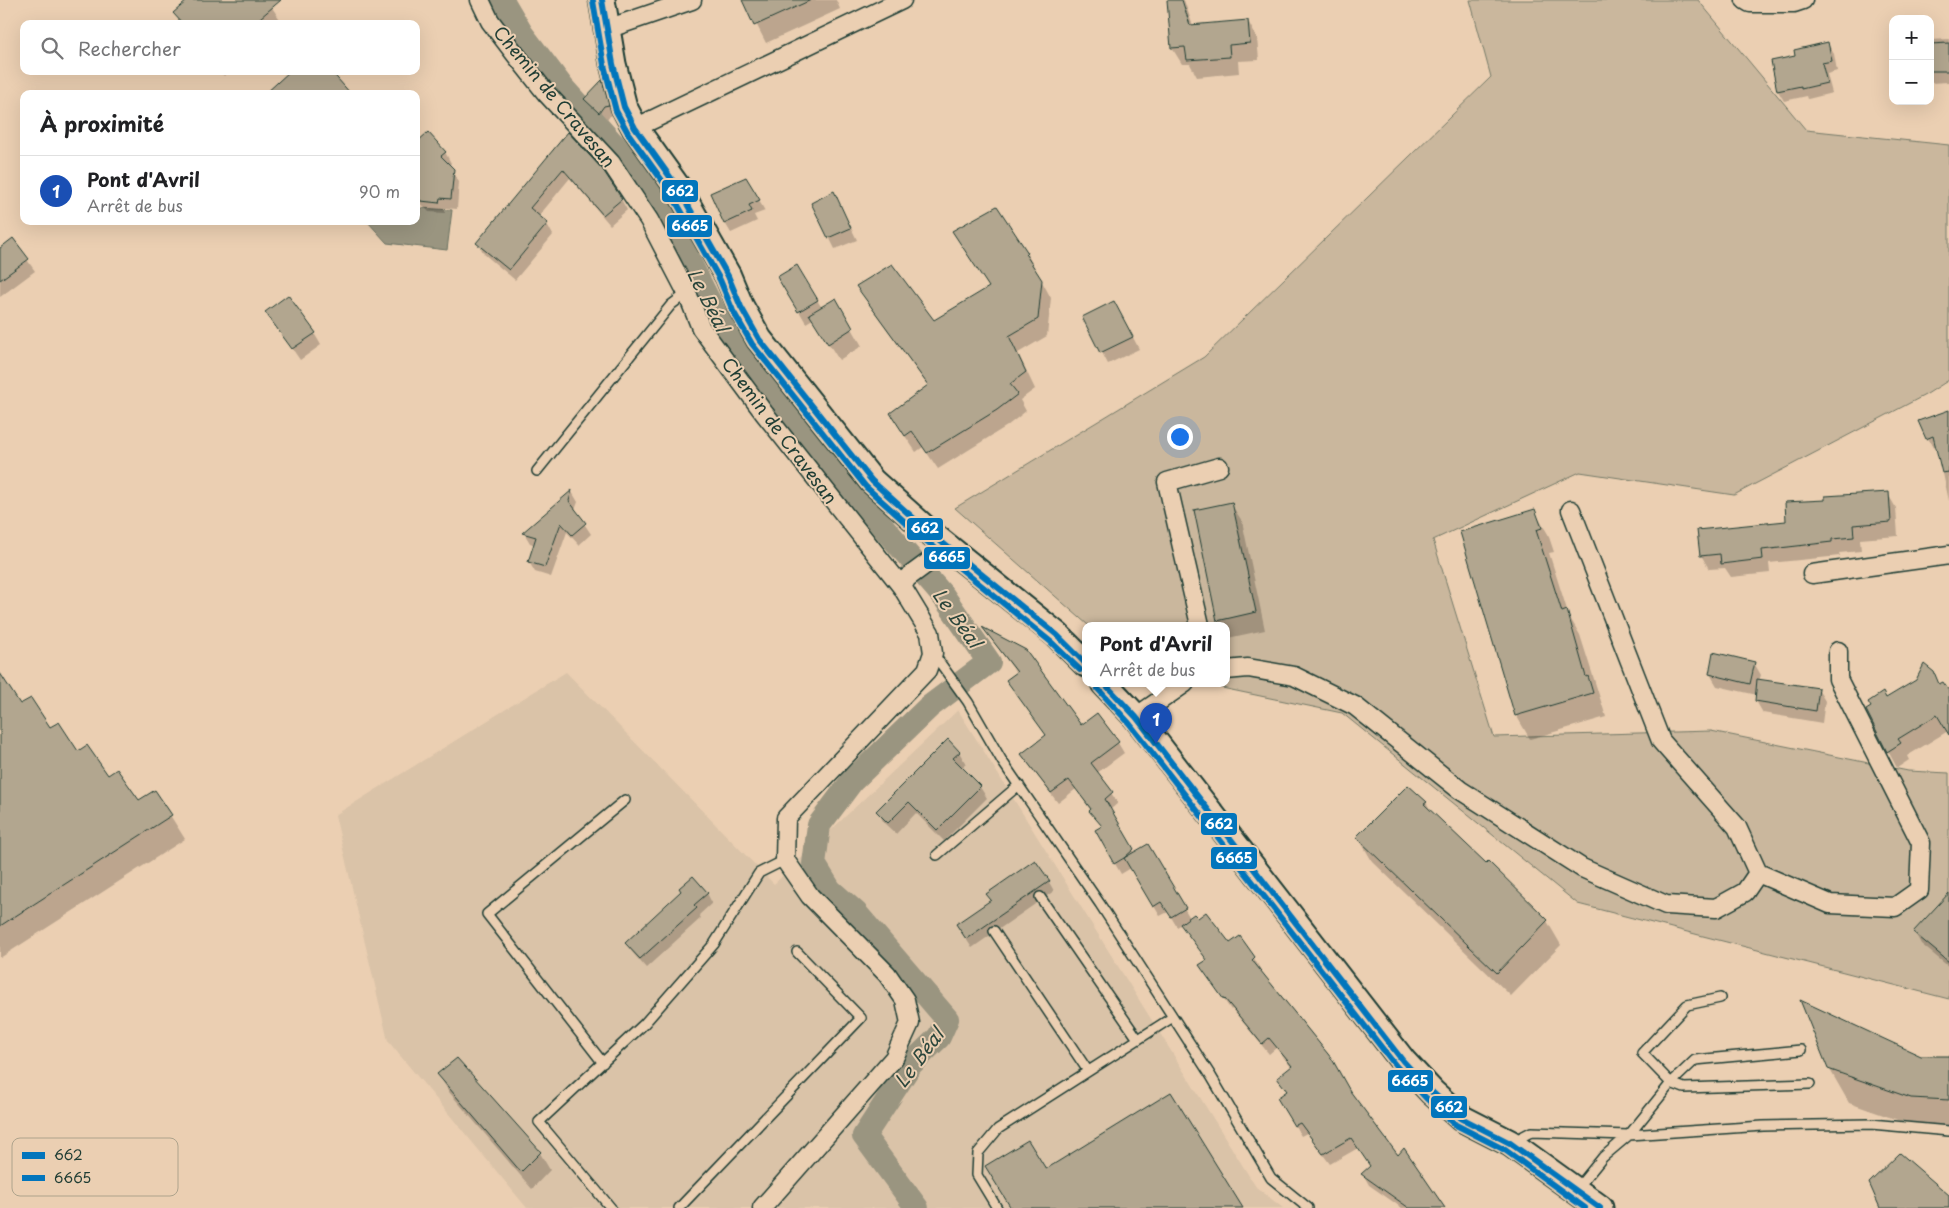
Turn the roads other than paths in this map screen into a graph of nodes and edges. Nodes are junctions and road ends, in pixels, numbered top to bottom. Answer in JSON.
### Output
{"nodes":[{"id":1,"x":480,"y":0,"type":"edge"},
{"id":2,"x":602,"y":0,"type":"edge"},
{"id":3,"x":692,"y":0,"type":"edge"},
{"id":4,"x":902,"y":0,"type":"edge"},
{"id":5,"x":1745,"y":0,"type":"edge"},
{"id":6,"x":1803,"y":0,"type":"edge"},
{"id":7,"x":607,"y":29,"type":"junction"},
{"id":8,"x":635,"y":128,"type":"junction"},
{"id":9,"x":687,"y":293,"type":"junction"},
{"id":10,"x":1219,"y":467,"type":"dead end"},
{"id":11,"x":536,"y":471,"type":"dead end"},
{"id":12,"x":1571,"y":510,"type":"dead end"},
{"id":13,"x":940,"y":554,"type":"junction"},
{"id":14,"x":1949,"y":555,"type":"edge"},
{"id":15,"x":1812,"y":574,"type":"dead end"},
{"id":16,"x":905,"y":582,"type":"junction"},
{"id":17,"x":1199,"y":622,"type":"edge"},
{"id":18,"x":1838,"y":651,"type":"dead end"},
{"id":19,"x":933,"y":653,"type":"junction"},
{"id":20,"x":1082,"y":660,"type":"edge"},
{"id":21,"x":1230,"y":670,"type":"edge"},
{"id":22,"x":1108,"y":687,"type":"edge"},
{"id":23,"x":1179,"y":687,"type":"edge"},
{"id":24,"x":1136,"y":717,"type":"junction"},
{"id":25,"x":1019,"y":785,"type":"junction"},
{"id":26,"x":625,"y":800,"type":"dead end"},
{"id":27,"x":936,"y":855,"type":"dead end"},
{"id":28,"x":785,"y":860,"type":"junction"},
{"id":29,"x":1758,"y":873,"type":"junction"},
{"id":30,"x":1040,"y":898,"type":"dead end"},
{"id":31,"x":994,"y":931,"type":"dead end"},
{"id":32,"x":797,"y":952,"type":"dead end"},
{"id":33,"x":1720,"y":998,"type":"dead end"},
{"id":34,"x":1173,"y":1016,"type":"junction"},
{"id":35,"x":1138,"y":1039,"type":"junction"},
{"id":36,"x":1801,"y":1050,"type":"dead end"},
{"id":37,"x":603,"y":1063,"type":"junction"},
{"id":38,"x":1088,"y":1071,"type":"junction"},
{"id":39,"x":1671,"y":1083,"type":"junction"},
{"id":40,"x":1810,"y":1084,"type":"dead end"},
{"id":41,"x":1949,"y":1131,"type":"edge"},
{"id":42,"x":1630,"y":1135,"type":"junction"},
{"id":43,"x":1510,"y":1143,"type":"junction"},
{"id":44,"x":1576,"y":1190,"type":"junction"},
{"id":45,"x":611,"y":1208,"type":"edge"},
{"id":46,"x":679,"y":1208,"type":"edge"},
{"id":47,"x":762,"y":1208,"type":"edge"},
{"id":48,"x":997,"y":1208,"type":"edge"},
{"id":49,"x":1308,"y":1208,"type":"edge"},
{"id":50,"x":1600,"y":1208,"type":"edge"}],
"edges":[{"from":1,"to":9,"type":"street","name":"Chemin de Cravesan"},
{"from":2,"to":7,"type":"main road"},
{"from":3,"to":7,"type":"street"},
{"from":4,"to":8,"type":"street"},
{"from":5,"to":6,"type":"street"},
{"from":7,"to":8,"type":"main road"},
{"from":8,"to":13,"type":"main road"},
{"from":9,"to":11,"type":"lane"},
{"from":9,"to":16,"type":"street","name":"Chemin de Cravesan"},
{"from":10,"to":17,"type":"street"},
{"from":12,"to":29,"type":"street"},
{"from":13,"to":16,"type":"street"},
{"from":13,"to":20,"type":"main road"},
{"from":14,"to":15,"type":"street"},
{"from":16,"to":19,"type":"street","name":"Chemin de Cravesan"},
{"from":18,"to":29,"type":"street"},
{"from":19,"to":25,"type":"lane"},
{"from":19,"to":28,"type":"street"},
{"from":21,"to":29,"type":"street"},
{"from":22,"to":24,"type":"main road"},
{"from":23,"to":24,"type":"street"},
{"from":24,"to":43,"type":"main road"},
{"from":25,"to":27,"type":"lane"},
{"from":25,"to":34,"type":"lane"},
{"from":26,"to":37,"type":"lane"},
{"from":28,"to":37,"type":"lane"},
{"from":28,"to":47,"type":"street"},
{"from":30,"to":35,"type":"lane"},
{"from":31,"to":38,"type":"lane"},
{"from":32,"to":46,"type":"lane"},
{"from":33,"to":39,"type":"lane"},
{"from":34,"to":35,"type":"lane"},
{"from":34,"to":49,"type":"lane"},
{"from":35,"to":38,"type":"lane"},
{"from":36,"to":39,"type":"lane"},
{"from":37,"to":45,"type":"lane"},
{"from":38,"to":48,"type":"lane"},
{"from":39,"to":40,"type":"lane"},
{"from":39,"to":42,"type":"lane"},
{"from":41,"to":42,"type":"lane"},
{"from":42,"to":43,"type":"lane"},
{"from":42,"to":44,"type":"lane"},
{"from":43,"to":44,"type":"main road"},
{"from":44,"to":50,"type":"main road"}]}
